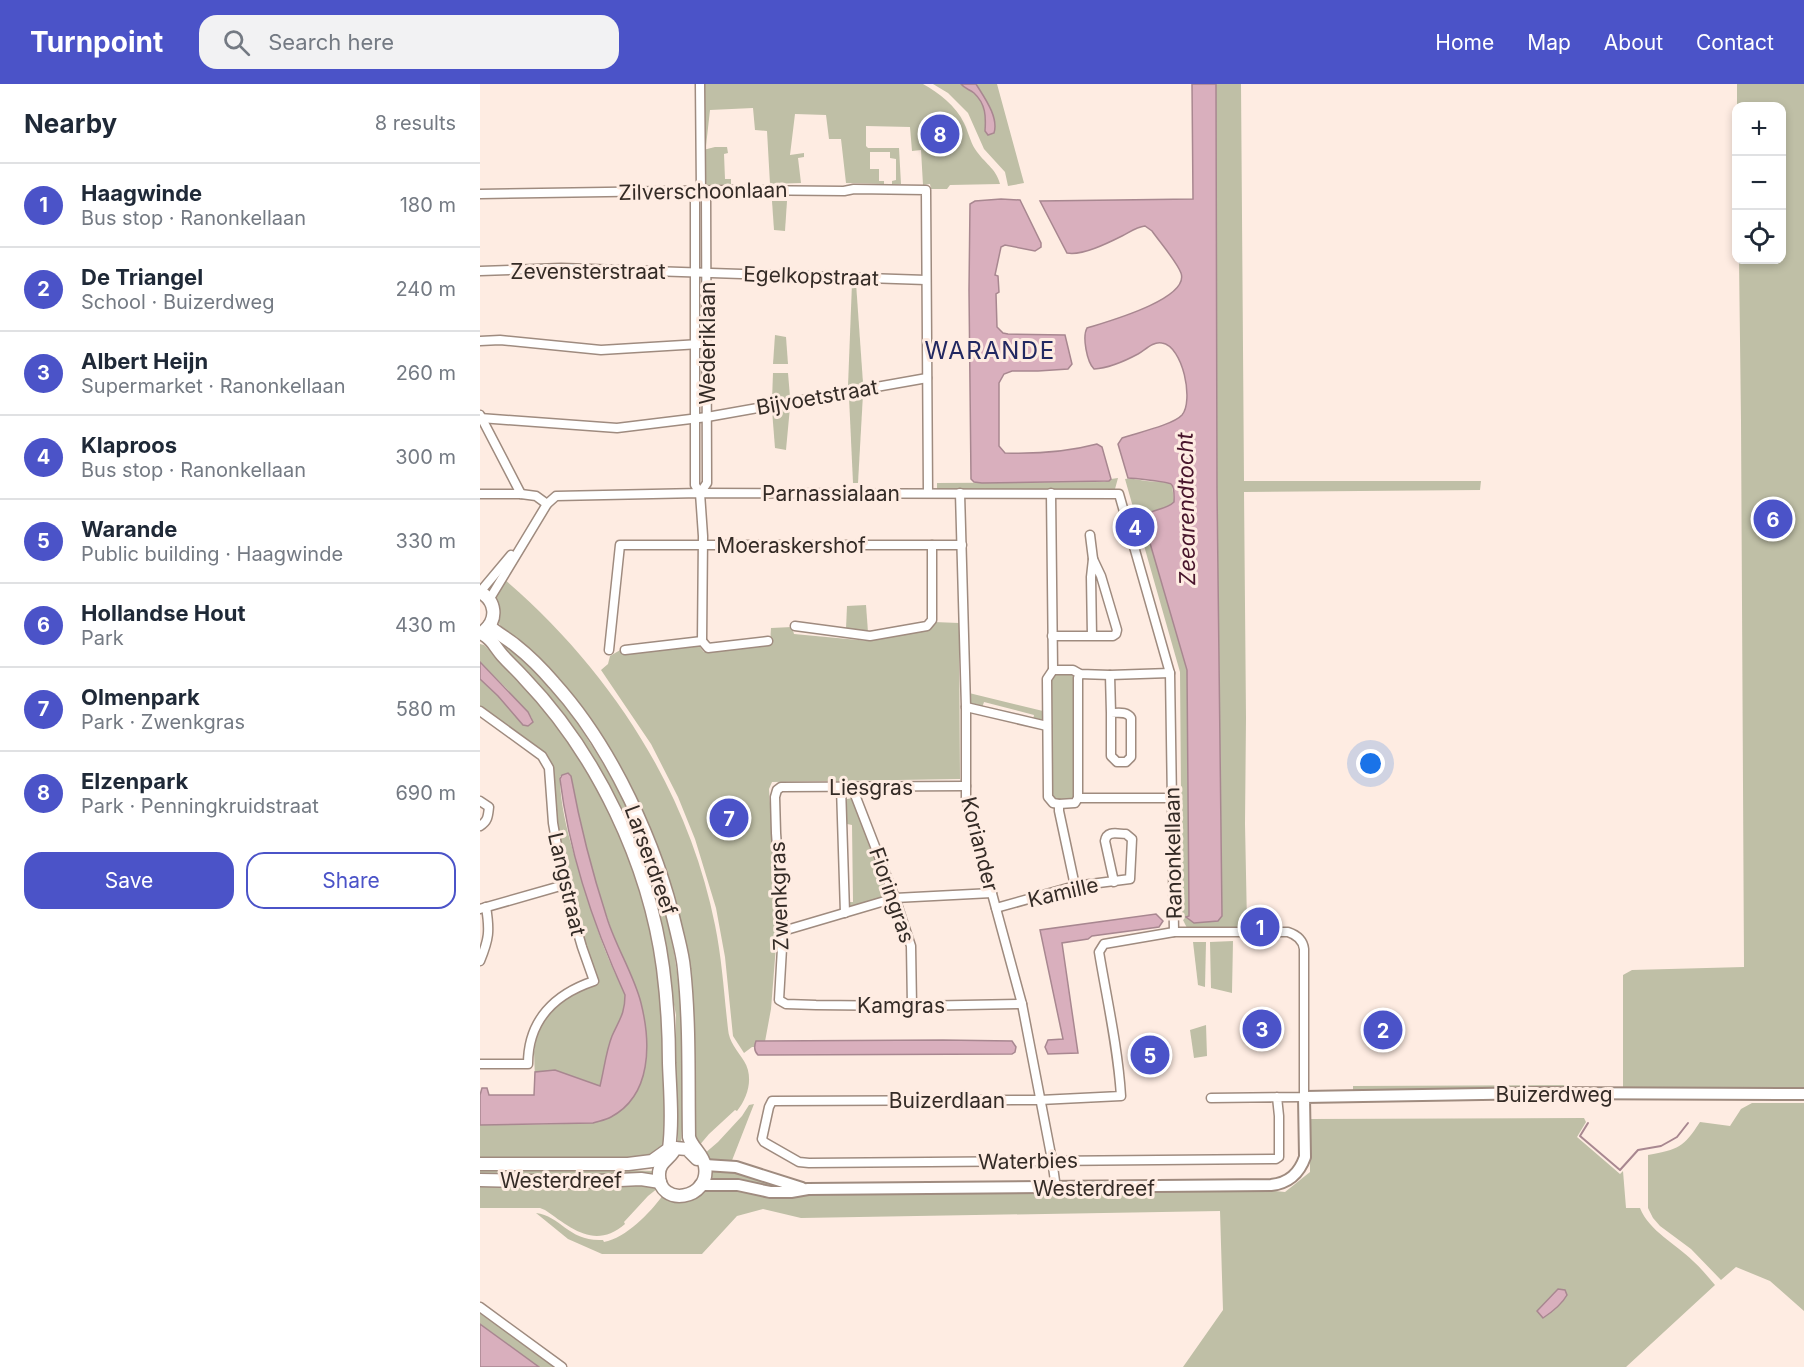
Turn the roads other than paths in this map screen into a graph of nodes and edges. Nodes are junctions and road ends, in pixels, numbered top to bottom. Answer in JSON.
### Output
{"nodes":[{"id":1,"x":700,"y":84,"type":"edge"},
{"id":2,"x":701,"y":191,"type":"junction"},
{"id":3,"x":480,"y":194,"type":"edge"},
{"id":4,"x":480,"y":271,"type":"edge"},
{"id":5,"x":695,"y":272,"type":"junction"},
{"id":6,"x":706,"y":273,"type":"junction"},
{"id":7,"x":926,"y":280,"type":"junction"},
{"id":8,"x":480,"y":342,"type":"edge"},
{"id":9,"x":695,"y":344,"type":"junction"},
{"id":10,"x":707,"y":344,"type":"junction"},
{"id":11,"x":927,"y":378,"type":"junction"},
{"id":12,"x":481,"y":417,"type":"edge"},
{"id":13,"x":695,"y":417,"type":"junction"},
{"id":14,"x":707,"y":417,"type":"junction"},
{"id":15,"x":700,"y":493,"type":"junction"},
{"id":16,"x":928,"y":493,"type":"junction"},
{"id":17,"x":1051,"y":493,"type":"junction"},
{"id":18,"x":480,"y":494,"type":"edge"},
{"id":19,"x":521,"y":494,"type":"junction"},
{"id":20,"x":960,"y":494,"type":"junction"},
{"id":21,"x":1119,"y":494,"type":"joint"},
{"id":22,"x":547,"y":504,"type":"junction"},
{"id":23,"x":1090,"y":535,"type":"dead end"},
{"id":24,"x":703,"y":545,"type":"junction"},
{"id":25,"x":932,"y":545,"type":"junction"},
{"id":26,"x":962,"y":545,"type":"junction"},
{"id":27,"x":1094,"y":559,"type":"junction"},
{"id":28,"x":482,"y":595,"type":"edge"},
{"id":29,"x":795,"y":626,"type":"dead end"},
{"id":30,"x":485,"y":628,"type":"edge"},
{"id":31,"x":1052,"y":636,"type":"junction"},
{"id":32,"x":1092,"y":636,"type":"junction"},
{"id":33,"x":480,"y":640,"type":"edge"},
{"id":34,"x":702,"y":641,"type":"junction"},
{"id":35,"x":768,"y":641,"type":"dead end"},
{"id":36,"x":609,"y":650,"type":"dead end"},
{"id":37,"x":626,"y":650,"type":"dead end"},
{"id":38,"x":502,"y":655,"type":"junction"},
{"id":39,"x":1053,"y":670,"type":"junction"},
{"id":40,"x":1170,"y":673,"type":"junction"},
{"id":41,"x":1080,"y":674,"type":"junction"},
{"id":42,"x":1110,"y":675,"type":"junction"},
{"id":43,"x":966,"y":707,"type":"junction"},
{"id":44,"x":480,"y":711,"type":"edge"},
{"id":45,"x":1111,"y":713,"type":"junction"},
{"id":46,"x":1047,"y":726,"type":"junction"},
{"id":47,"x":966,"y":786,"type":"junction"},
{"id":48,"x":841,"y":787,"type":"junction"},
{"id":49,"x":852,"y":787,"type":"junction"},
{"id":50,"x":777,"y":789,"type":"joint"},
{"id":51,"x":1078,"y":798,"type":"junction"},
{"id":52,"x":1172,"y":798,"type":"junction"},
{"id":53,"x":480,"y":801,"type":"edge"},
{"id":54,"x":1059,"y":804,"type":"junction"},
{"id":55,"x":480,"y":826,"type":"edge"},
{"id":56,"x":1114,"y":882,"type":"junction"},
{"id":57,"x":564,"y":885,"type":"junction"},
{"id":58,"x":1075,"y":886,"type":"junction"},
{"id":59,"x":992,"y":893,"type":"junction"},
{"id":60,"x":895,"y":898,"type":"junction"},
{"id":61,"x":483,"y":908,"type":"edge"},
{"id":62,"x":996,"y":908,"type":"junction"},
{"id":63,"x":845,"y":913,"type":"junction"},
{"id":64,"x":783,"y":932,"type":"junction"},
{"id":65,"x":1174,"y":932,"type":"junction"},
{"id":66,"x":480,"y":961,"type":"edge"},
{"id":67,"x":781,"y":1002,"type":"joint"},
{"id":68,"x":1022,"y":1004,"type":"junction"},
{"id":69,"x":912,"y":1006,"type":"junction"},
{"id":70,"x":480,"y":1064,"type":"edge"},
{"id":71,"x":1804,"y":1094,"type":"edge"},
{"id":72,"x":1277,"y":1097,"type":"junction"},
{"id":73,"x":1304,"y":1097,"type":"junction"},
{"id":74,"x":1211,"y":1098,"type":"dead end"},
{"id":75,"x":1040,"y":1100,"type":"junction"},
{"id":76,"x":772,"y":1101,"type":"joint"},
{"id":77,"x":670,"y":1159,"type":"junction"},
{"id":78,"x":1052,"y":1160,"type":"junction"},
{"id":79,"x":480,"y":1164,"type":"edge"},
{"id":80,"x":702,"y":1165,"type":"junction"},
{"id":81,"x":480,"y":1180,"type":"edge"},
{"id":82,"x":700,"y":1185,"type":"junction"},
{"id":83,"x":1056,"y":1188,"type":"junction"},
{"id":84,"x":808,"y":1189,"type":"junction"},
{"id":85,"x":480,"y":1308,"type":"edge"},
{"id":86,"x":562,"y":1367,"type":"edge"}],
"edges":[{"from":1,"to":2,"type":"street","name":"Wederiklaan"},
{"from":2,"to":3,"type":"street","name":"Zilverschoonlaan"},
{"from":2,"to":5,"type":"street","name":"Wederiklaan"},
{"from":2,"to":6,"type":"street","name":"Wederiklaan"},
{"from":2,"to":7,"type":"street","name":"Zilverschoonlaan"},
{"from":4,"to":5,"type":"street","name":"Zevensterstraat"},
{"from":5,"to":6,"type":"street","name":"Egelkopstraat"},
{"from":5,"to":9,"type":"street","name":"Wederiklaan"},
{"from":6,"to":7,"type":"street","name":"Egelkopstraat"},
{"from":6,"to":10,"type":"street","name":"Wederiklaan"},
{"from":7,"to":11,"type":"street"},
{"from":8,"to":9,"type":"street"},
{"from":9,"to":10,"type":"street"},
{"from":9,"to":13,"type":"street","name":"Wederiklaan"},
{"from":10,"to":14,"type":"street","name":"Wederiklaan"},
{"from":11,"to":14,"type":"street","name":"Bijvoetstraat"},
{"from":11,"to":16,"type":"street"},
{"from":12,"to":13,"type":"street","name":"Bijvoetstraat"},
{"from":12,"to":19,"type":"street"},
{"from":13,"to":14,"type":"street","name":"Bijvoetstraat"},
{"from":13,"to":15,"type":"street","name":"Wederiklaan"},
{"from":14,"to":15,"type":"street","name":"Wederiklaan"},
{"from":15,"to":16,"type":"street","name":"Parnassialaan"},
{"from":15,"to":22,"type":"street","name":"Parnassialaan"},
{"from":15,"to":24,"type":"street","name":"Wederiklaan"},
{"from":16,"to":20,"type":"street","name":"Parnassialaan"},
{"from":17,"to":20,"type":"street","name":"Parnassialaan"},
{"from":17,"to":21,"type":"street","name":"Parnassialaan"},
{"from":17,"to":31,"type":"street"},
{"from":18,"to":19,"type":"street"},
{"from":19,"to":22,"type":"street"},
{"from":20,"to":26,"type":"street","name":"Koriander"},
{"from":21,"to":40,"type":"street","name":"Ranonkellaan"},
{"from":22,"to":28,"type":"street"},
{"from":23,"to":27,"type":"street"},
{"from":24,"to":25,"type":"street","name":"Moeraskershof"},
{"from":24,"to":34,"type":"street","name":"Wederiklaan"},
{"from":24,"to":36,"type":"street","name":"Moeraskershof"},
{"from":25,"to":26,"type":"street","name":"Moeraskershof"},
{"from":25,"to":29,"type":"street"},
{"from":26,"to":43,"type":"street","name":"Koriander"},
{"from":27,"to":32,"type":"street"},
{"from":27,"to":32,"type":"street"},
{"from":28,"to":30,"type":"main road"},
{"from":30,"to":38,"type":"main road","name":"Larserdreef"},
{"from":30,"to":77,"type":"main road","name":"Larserdreef"},
{"from":31,"to":32,"type":"street"},
{"from":31,"to":39,"type":"street"},
{"from":33,"to":38,"type":"main road","name":"Larserdreef"},
{"from":34,"to":35,"type":"street"},
{"from":34,"to":37,"type":"street"},
{"from":38,"to":77,"type":"main road","name":"Larserdreef"},
{"from":39,"to":41,"type":"street"},
{"from":39,"to":46,"type":"street"},
{"from":40,"to":42,"type":"street"},
{"from":40,"to":52,"type":"street","name":"Ranonkellaan"},
{"from":41,"to":42,"type":"street"},
{"from":41,"to":51,"type":"street"},
{"from":42,"to":45,"type":"street"},
{"from":43,"to":46,"type":"street"},
{"from":43,"to":47,"type":"street","name":"Koriander"},
{"from":44,"to":57,"type":"street","name":"Langstraat"},
{"from":45,"to":45,"type":"street"},
{"from":46,"to":54,"type":"street"},
{"from":47,"to":49,"type":"street","name":"Liesgras"},
{"from":47,"to":59,"type":"street","name":"Koriander"},
{"from":48,"to":49,"type":"street","name":"Liesgras"},
{"from":48,"to":50,"type":"street","name":"Liesgras"},
{"from":48,"to":63,"type":"street","name":"Fioringras"},
{"from":49,"to":60,"type":"street","name":"Fioringras"},
{"from":50,"to":64,"type":"street","name":"Zwenkgras"},
{"from":51,"to":52,"type":"street"},
{"from":51,"to":54,"type":"street"},
{"from":52,"to":65,"type":"street","name":"Ranonkellaan"},
{"from":53,"to":55,"type":"street"},
{"from":54,"to":58,"type":"street"},
{"from":56,"to":56,"type":"street","name":"Kamille"},
{"from":56,"to":58,"type":"street","name":"Kamille"},
{"from":57,"to":61,"type":"street"},
{"from":57,"to":70,"type":"street","name":"Langstraat"},
{"from":58,"to":62,"type":"street","name":"Kamille"},
{"from":59,"to":60,"type":"street"},
{"from":59,"to":62,"type":"street","name":"Koriander"},
{"from":60,"to":63,"type":"street"},
{"from":60,"to":69,"type":"street","name":"Fioringras"},
{"from":61,"to":66,"type":"street"},
{"from":62,"to":68,"type":"street","name":"Koriander"},
{"from":63,"to":64,"type":"street"},
{"from":64,"to":67,"type":"street","name":"Zwenkgras"},
{"from":65,"to":73,"type":"street","name":"Ranonkellaan"},
{"from":65,"to":75,"type":"street","name":"Buizerdlaan"},
{"from":67,"to":69,"type":"street","name":"Kamgras"},
{"from":68,"to":69,"type":"street","name":"Kamgras"},
{"from":68,"to":75,"type":"street","name":"Koriander"},
{"from":71,"to":73,"type":"street","name":"Buizerdweg"},
{"from":72,"to":73,"type":"street"},
{"from":72,"to":74,"type":"street"},
{"from":72,"to":78,"type":"street","name":"Waterbies"},
{"from":73,"to":83,"type":"street","name":"Westerdreef"},
{"from":75,"to":76,"type":"street","name":"Buizerdlaan"},
{"from":75,"to":78,"type":"street","name":"Koriander"},
{"from":76,"to":78,"type":"street","name":"Waterbies"},
{"from":77,"to":79,"type":"main road","name":"Westerdreef"},
{"from":77,"to":80,"type":"main road"},
{"from":77,"to":80,"type":"main road"},
{"from":77,"to":81,"type":"main road","name":"Westerdreef"},
{"from":77,"to":82,"type":"main road"},
{"from":78,"to":83,"type":"street","name":"Koriander"},
{"from":80,"to":82,"type":"main road"},
{"from":80,"to":84,"type":"street","name":"Westerdreef"},
{"from":82,"to":84,"type":"street","name":"Westerdreef"},
{"from":83,"to":84,"type":"street","name":"Westerdreef"},
{"from":85,"to":86,"type":"street"}]}
